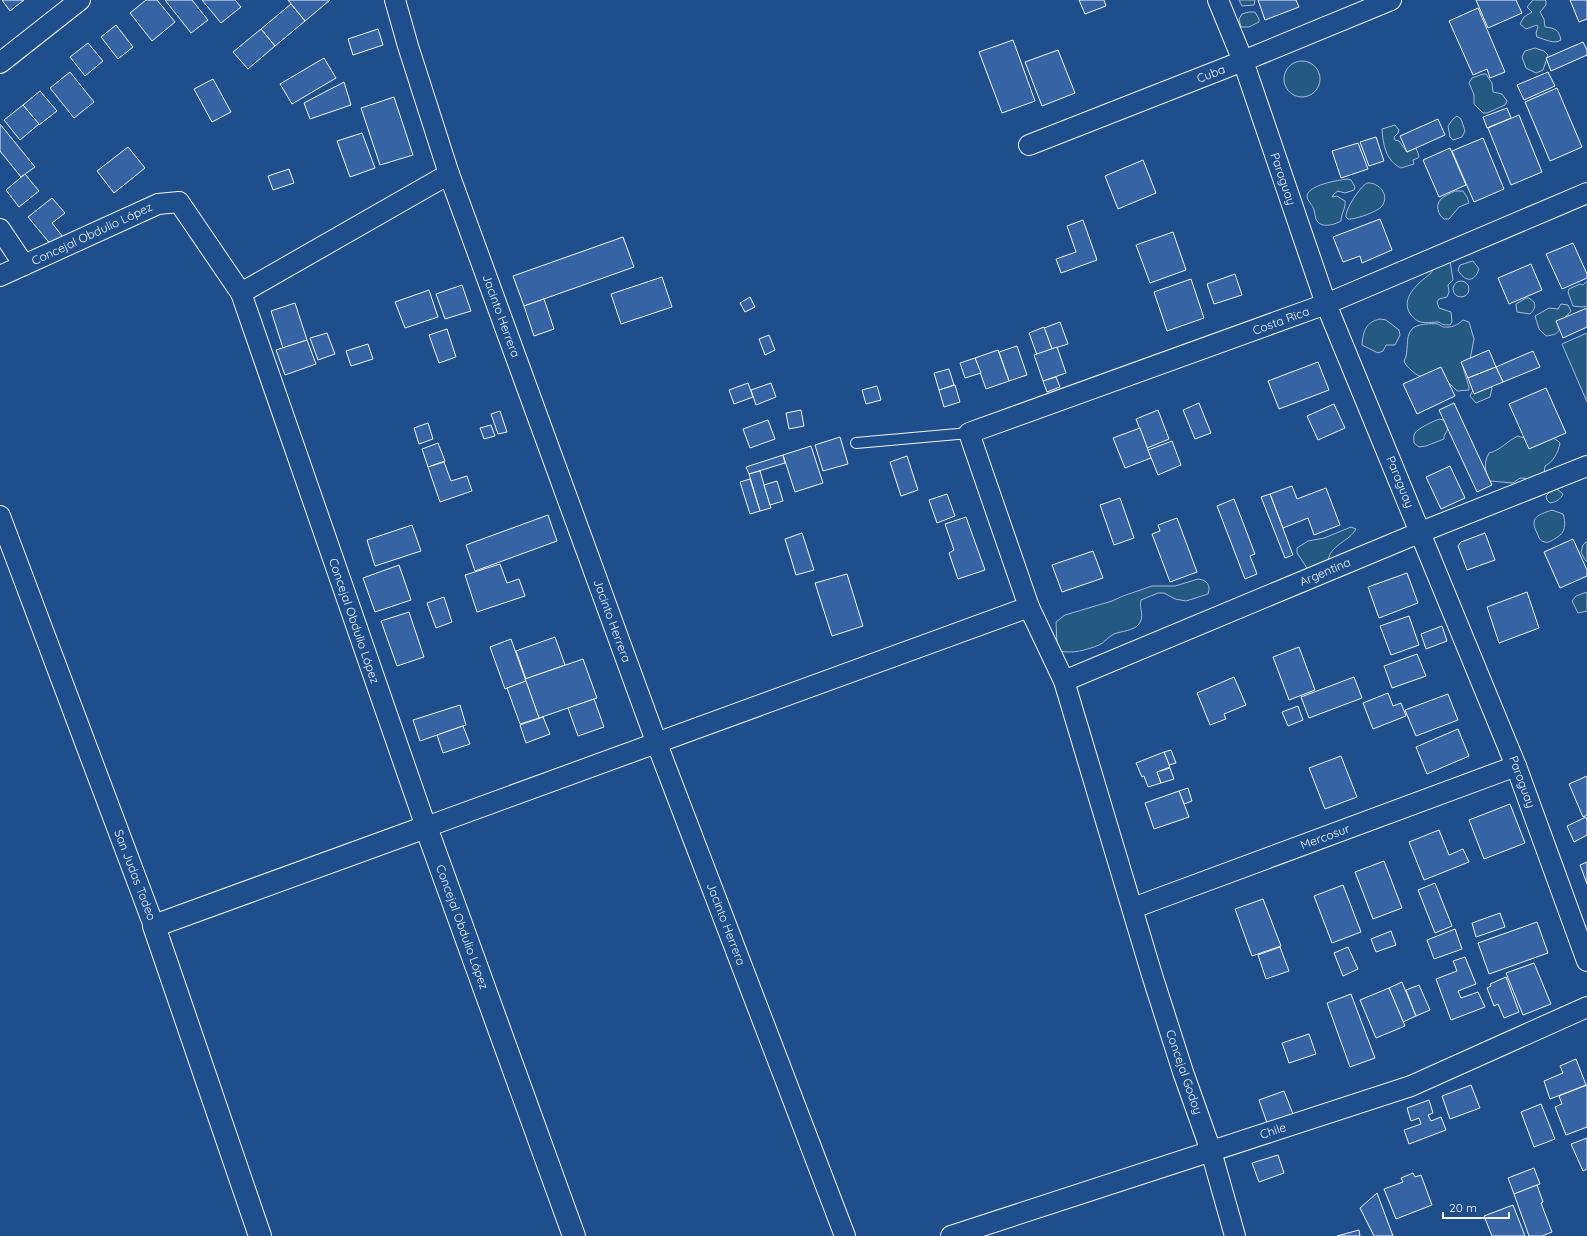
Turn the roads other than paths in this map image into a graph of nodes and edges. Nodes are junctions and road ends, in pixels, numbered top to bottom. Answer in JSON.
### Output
{"nodes":[{"id":1,"x":80,"y":0,"type":"edge"},
{"id":2,"x":395,"y":0,"type":"edge"},
{"id":3,"x":1218,"y":0,"type":"edge"},
{"id":4,"x":1391,"y":0,"type":"edge"},
{"id":5,"x":1242,"y":61,"type":"junction"},
{"id":6,"x":0,"y":63,"type":"edge"},
{"id":7,"x":1029,"y":145,"type":"dead end"},
{"id":8,"x":449,"y":174,"type":"junction"},
{"id":9,"x":1587,"y":193,"type":"edge"},
{"id":10,"x":0,"y":229,"type":"edge"},
{"id":11,"x":24,"y":265,"type":"junction"},
{"id":12,"x":0,"y":276,"type":"edge"},
{"id":13,"x":241,"y":293,"type":"junction"},
{"id":14,"x":1326,"y":304,"type":"junction"},
{"id":15,"x":969,"y":433,"type":"junction"},
{"id":16,"x":856,"y":443,"type":"dead end"},
{"id":17,"x":1587,"y":466,"type":"edge"},
{"id":18,"x":0,"y":516,"type":"edge"},
{"id":19,"x":1421,"y":532,"type":"junction"},
{"id":20,"x":1029,"y":607,"type":"junction"},
{"id":21,"x":1064,"y":681,"type":"junction"},
{"id":22,"x":657,"y":744,"type":"junction"},
{"id":23,"x":1516,"y":766,"type":"junction"},
{"id":24,"x":426,"y":827,"type":"junction"},
{"id":25,"x":1133,"y":908,"type":"junction"},
{"id":26,"x":154,"y":926,"type":"junction"},
{"id":27,"x":1587,"y":961,"type":"edge"},
{"id":28,"x":1587,"y":1007,"type":"edge"},
{"id":29,"x":1211,"y":1151,"type":"junction"},
{"id":30,"x":260,"y":1236,"type":"edge"},
{"id":31,"x":574,"y":1236,"type":"edge"},
{"id":32,"x":845,"y":1236,"type":"edge"},
{"id":33,"x":951,"y":1236,"type":"edge"},
{"id":34,"x":1235,"y":1236,"type":"edge"}],
"edges":[{"from":1,"to":6,"type":"street"},
{"from":2,"to":8,"type":"street","name":"Jacinto Herrera"},
{"from":3,"to":5,"type":"street","name":"Paraguay"},
{"from":4,"to":5,"type":"street","name":"Cuba"},
{"from":5,"to":7,"type":"street","name":"Cuba"},
{"from":5,"to":14,"type":"street","name":"Paraguay"},
{"from":8,"to":13,"type":"street"},
{"from":8,"to":22,"type":"street","name":"Jacinto Herrera"},
{"from":9,"to":14,"type":"street","name":"Costa Rica"},
{"from":10,"to":11,"type":"street"},
{"from":11,"to":12,"type":"street","name":"Concejal Obdulio López"},
{"from":11,"to":13,"type":"street","name":"Concejal Obdulio López"},
{"from":13,"to":24,"type":"street","name":"Concejal Obdulio López"},
{"from":14,"to":15,"type":"street","name":"Costa Rica"},
{"from":14,"to":19,"type":"street","name":"Paraguay"},
{"from":15,"to":16,"type":"lane"},
{"from":15,"to":20,"type":"street","name":"Concejal Godoy"},
{"from":17,"to":19,"type":"street","name":"Argentina"},
{"from":18,"to":26,"type":"street","name":"San Judas Tadeo"},
{"from":19,"to":21,"type":"street","name":"Argentina"},
{"from":19,"to":23,"type":"street","name":"Paraguay"},
{"from":20,"to":21,"type":"street","name":"Concejal Godoy"},
{"from":20,"to":22,"type":"street"},
{"from":21,"to":25,"type":"street","name":"Concejal Godoy"},
{"from":22,"to":24,"type":"street"},
{"from":22,"to":32,"type":"street","name":"Jacinto Herrera"},
{"from":23,"to":25,"type":"street","name":"Mercosur"},
{"from":23,"to":27,"type":"street","name":"Paraguay"},
{"from":24,"to":26,"type":"street"},
{"from":24,"to":31,"type":"street","name":"Concejal Obdulio López"},
{"from":25,"to":29,"type":"street","name":"Concejal Godoy"},
{"from":26,"to":30,"type":"street","name":"San Judas Tadeo"},
{"from":28,"to":29,"type":"street","name":"Chile"},
{"from":29,"to":33,"type":"street","name":"Chile"},
{"from":29,"to":34,"type":"street","name":"Concejal Godoy"}]}
